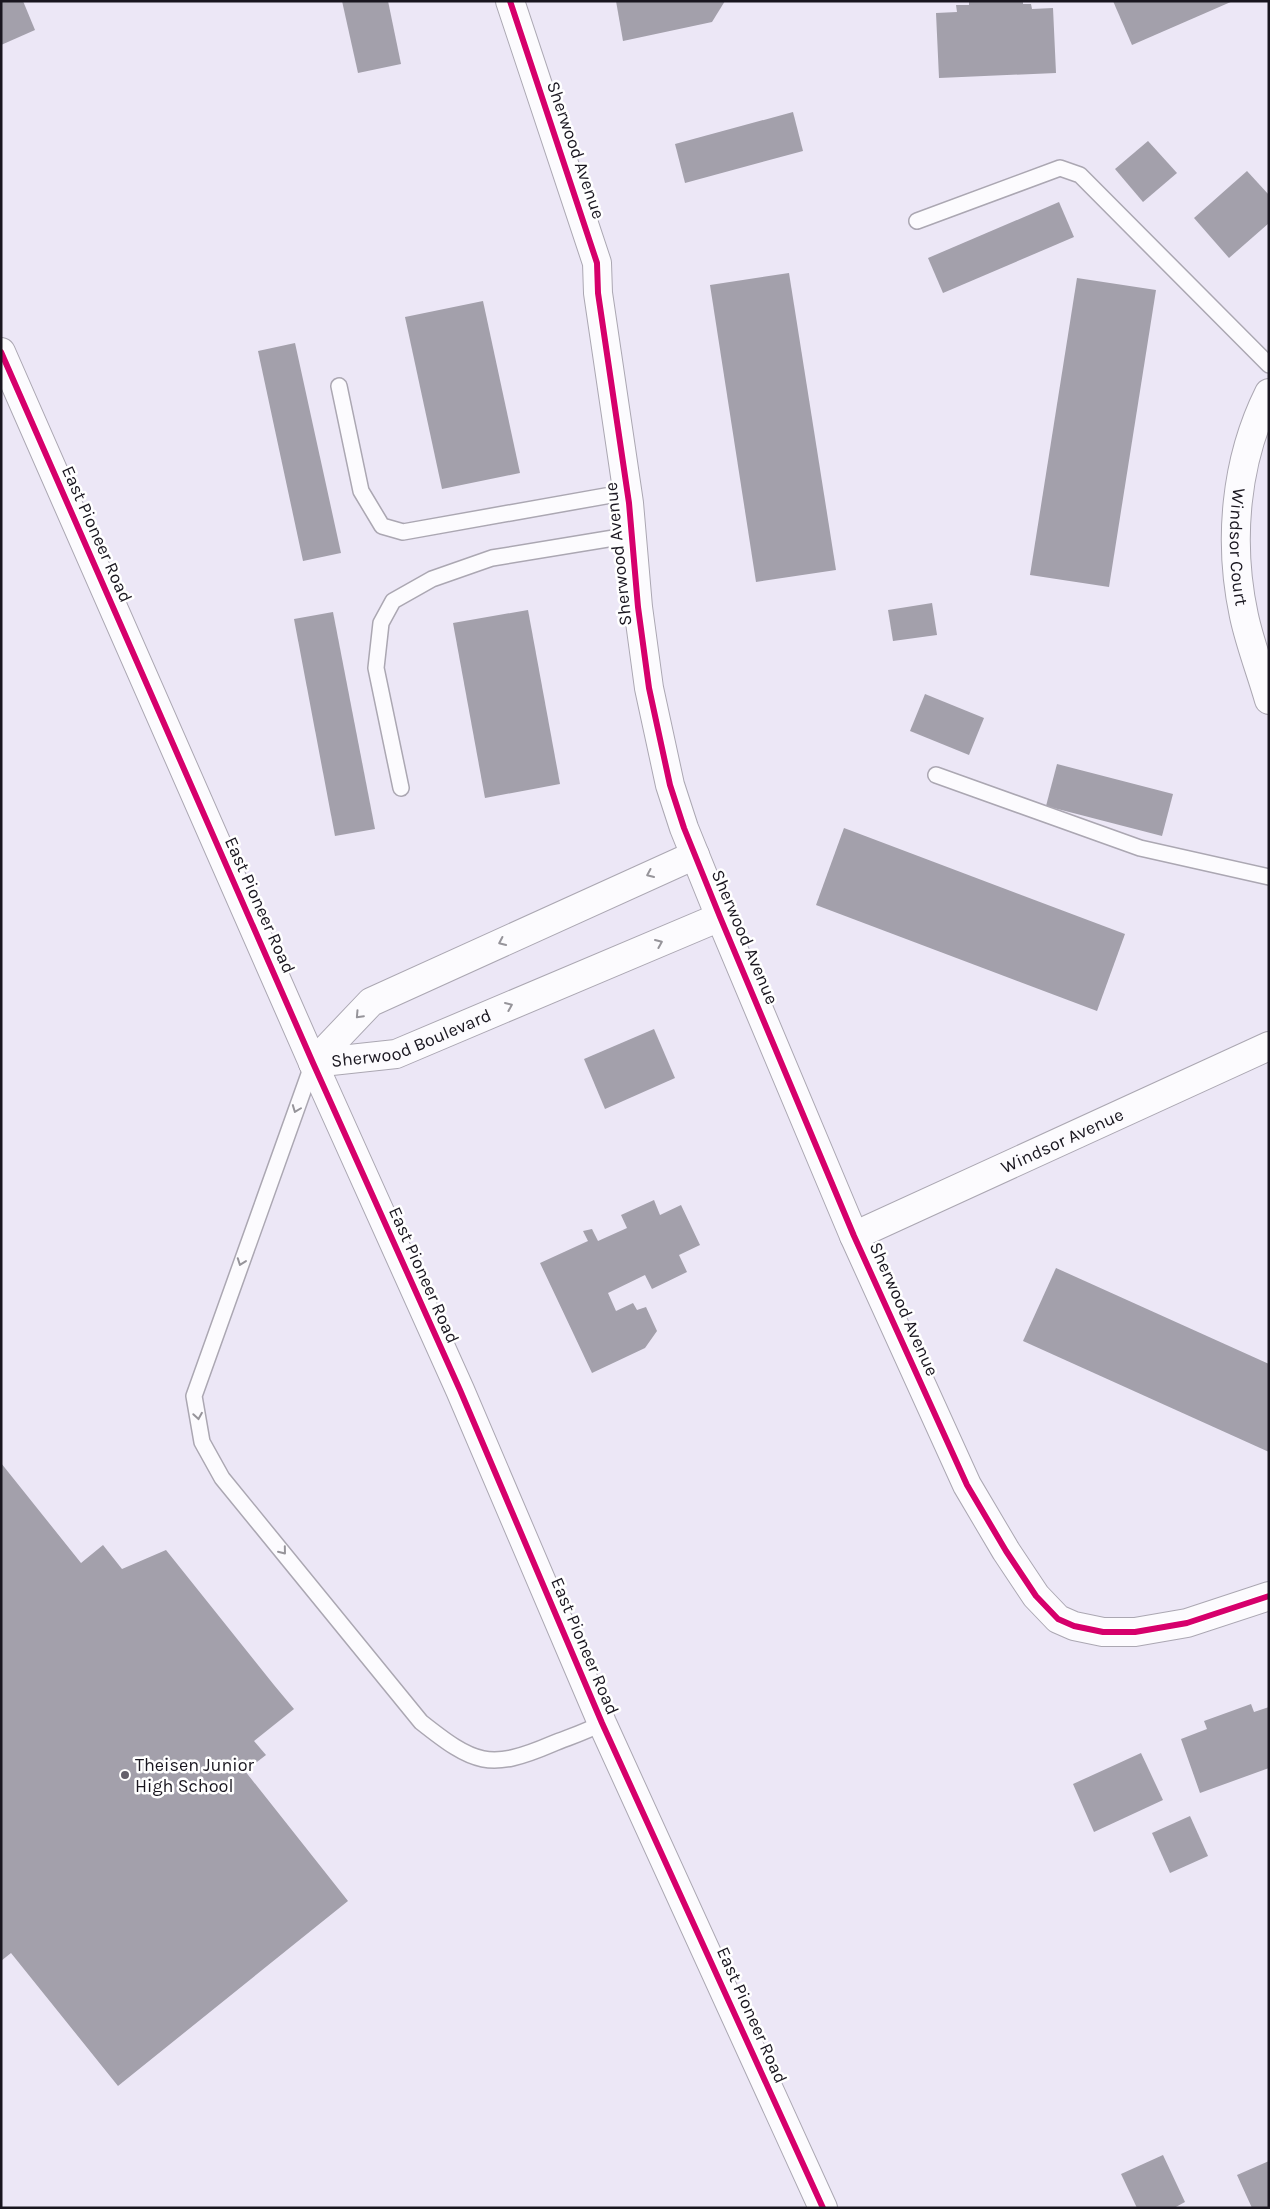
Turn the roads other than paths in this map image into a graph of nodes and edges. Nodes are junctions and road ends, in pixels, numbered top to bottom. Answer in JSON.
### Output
{"nodes":[{"id":1,"x":510,"y":1,"type":"edge"},
{"id":2,"x":917,"y":221,"type":"dead end"},
{"id":3,"x":1,"y":352,"type":"edge"},
{"id":4,"x":1269,"y":365,"type":"edge"},
{"id":5,"x":339,"y":386,"type":"dead end"},
{"id":6,"x":1269,"y":393,"type":"edge"},
{"id":7,"x":628,"y":492,"type":"junction"},
{"id":8,"x":632,"y":535,"type":"junction"},
{"id":9,"x":1269,"y":700,"type":"edge"},
{"id":10,"x":936,"y":775,"type":"dead end"},
{"id":11,"x":401,"y":788,"type":"dead end"},
{"id":12,"x":695,"y":854,"type":"junction"},
{"id":13,"x":1269,"y":877,"type":"edge"},
{"id":14,"x":720,"y":917,"type":"junction"},
{"id":15,"x":1269,"y":1046,"type":"edge"},
{"id":16,"x":313,"y":1063,"type":"junction"},
{"id":17,"x":854,"y":1236,"type":"junction"},
{"id":18,"x":1269,"y":1596,"type":"edge"},
{"id":19,"x":602,"y":1723,"type":"junction"},
{"id":20,"x":823,"y":2208,"type":"edge"}],
"edges":[{"from":1,"to":7,"type":"street","name":"Sherwood Avenue"},
{"from":2,"to":4,"type":"lane"},
{"from":3,"to":16,"type":"street","name":"East Pioneer Road"},
{"from":5,"to":7,"type":"lane"},
{"from":6,"to":9,"type":"street","name":"Windsor Court"},
{"from":7,"to":8,"type":"street","name":"Sherwood Avenue"},
{"from":8,"to":11,"type":"lane"},
{"from":8,"to":12,"type":"street","name":"Sherwood Avenue"},
{"from":10,"to":13,"type":"lane"},
{"from":12,"to":14,"type":"street","name":"Sherwood Avenue"},
{"from":12,"to":16,"type":"street","name":"Sherwood Boulevard","one_way":true},
{"from":16,"to":14,"type":"street","name":"Sherwood Boulevard","one_way":true},
{"from":14,"to":17,"type":"street","name":"Sherwood Avenue"},
{"from":15,"to":17,"type":"street","name":"Windsor Avenue"},
{"from":16,"to":19,"type":"street","name":"East Pioneer Road"},
{"from":16,"to":19,"type":"lane","one_way":true},
{"from":17,"to":18,"type":"street","name":"Sherwood Avenue"},
{"from":19,"to":20,"type":"street","name":"East Pioneer Road"}]}
